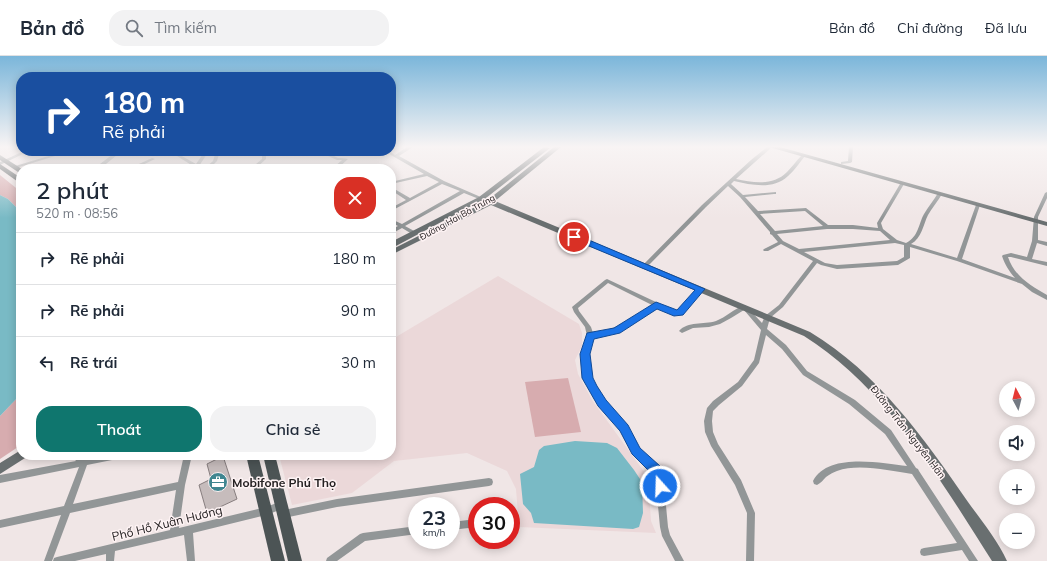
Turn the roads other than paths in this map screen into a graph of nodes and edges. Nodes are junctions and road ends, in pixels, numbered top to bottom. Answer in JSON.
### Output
{"nodes":[{"id":1,"x":423,"y":171,"type":"edge"},
{"id":2,"x":520,"y":171,"type":"edge"},
{"id":3,"x":526,"y":171,"type":"edge"},
{"id":4,"x":743,"y":171,"type":"edge"},
{"id":5,"x":791,"y":171,"type":"edge"},
{"id":6,"x":855,"y":171,"type":"edge"},
{"id":7,"x":869,"y":171,"type":"edge"},
{"id":8,"x":429,"y":174,"type":"junction"},
{"id":9,"x":734,"y":180,"type":"junction"},
{"id":10,"x":442,"y":182,"type":"junction"},
{"id":11,"x":396,"y":183,"type":"edge"},
{"id":12,"x":728,"y":184,"type":"junction"},
{"id":13,"x":902,"y":184,"type":"junction"},
{"id":14,"x":464,"y":191,"type":"junction"},
{"id":15,"x":396,"y":192,"type":"edge"},
{"id":16,"x":774,"y":193,"type":"dead end"},
{"id":17,"x":1047,"y":193,"type":"edge"},
{"id":18,"x":940,"y":194,"type":"junction"},
{"id":19,"x":742,"y":196,"type":"junction"},
{"id":20,"x":410,"y":200,"type":"junction"},
{"id":21,"x":486,"y":200,"type":"junction"},
{"id":22,"x":978,"y":205,"type":"junction"},
{"id":23,"x":396,"y":207,"type":"edge"},
{"id":24,"x":756,"y":213,"type":"junction"},
{"id":25,"x":1036,"y":219,"type":"junction"},
{"id":26,"x":1047,"y":220,"type":"edge"},
{"id":27,"x":396,"y":222,"type":"edge"},
{"id":28,"x":1047,"y":224,"type":"edge"},
{"id":29,"x":401,"y":225,"type":"junction"},
{"id":30,"x":827,"y":227,"type":"junction"},
{"id":31,"x":396,"y":228,"type":"edge"},
{"id":32,"x":881,"y":230,"type":"junction"},
{"id":33,"x":414,"y":233,"type":"junction"},
{"id":34,"x":772,"y":233,"type":"junction"},
{"id":35,"x":895,"y":241,"type":"junction"},
{"id":36,"x":1035,"y":241,"type":"junction"},
{"id":37,"x":396,"y":242,"type":"edge"},
{"id":38,"x":781,"y":242,"type":"junction"},
{"id":39,"x":907,"y":244,"type":"junction"},
{"id":40,"x":1047,"y":244,"type":"edge"},
{"id":41,"x":396,"y":250,"type":"edge"},
{"id":42,"x":766,"y":250,"type":"dead end"},
{"id":43,"x":798,"y":251,"type":"junction"},
{"id":44,"x":1029,"y":259,"type":"junction"},
{"id":45,"x":959,"y":260,"type":"junction"},
{"id":46,"x":816,"y":261,"type":"junction"},
{"id":47,"x":1047,"y":264,"type":"edge"},
{"id":48,"x":645,"y":266,"type":"junction"},
{"id":49,"x":1021,"y":282,"type":"junction"},
{"id":50,"x":701,"y":289,"type":"junction"},
{"id":51,"x":1047,"y":297,"type":"edge"},
{"id":52,"x":656,"y":305,"type":"junction"},
{"id":53,"x":744,"y":307,"type":"junction"},
{"id":54,"x":767,"y":317,"type":"junction"},
{"id":55,"x":765,"y":330,"type":"junction"},
{"id":56,"x":682,"y":331,"type":"dead end"},
{"id":57,"x":590,"y":336,"type":"junction"},
{"id":58,"x":16,"y":458,"type":"edge"},
{"id":59,"x":81,"y":460,"type":"edge"},
{"id":60,"x":98,"y":460,"type":"edge"},
{"id":61,"x":187,"y":460,"type":"edge"},
{"id":62,"x":253,"y":460,"type":"edge"},
{"id":63,"x":270,"y":460,"type":"edge"},
{"id":64,"x":84,"y":463,"type":"junction"},
{"id":65,"x":0,"y":469,"type":"edge"},
{"id":66,"x":915,"y":471,"type":"junction"},
{"id":67,"x":0,"y":479,"type":"edge"},
{"id":68,"x":817,"y":481,"type":"dead end"},
{"id":69,"x":489,"y":482,"type":"dead end"},
{"id":70,"x":181,"y":485,"type":"junction"},
{"id":71,"x":69,"y":509,"type":"junction"},
{"id":72,"x":283,"y":509,"type":"junction"},
{"id":73,"x":266,"y":511,"type":"junction"},
{"id":74,"x":0,"y":524,"type":"edge"},
{"id":75,"x":188,"y":530,"type":"junction"},
{"id":76,"x":408,"y":531,"type":"edge"},
{"id":77,"x":174,"y":532,"type":"junction"},
{"id":78,"x":963,"y":546,"type":"junction"},
{"id":79,"x":111,"y":549,"type":"junction"},
{"id":80,"x":924,"y":552,"type":"dead end"},
{"id":81,"x":48,"y":561,"type":"edge"},
{"id":82,"x":57,"y":561,"type":"edge"},
{"id":83,"x":110,"y":561,"type":"edge"},
{"id":84,"x":191,"y":561,"type":"edge"},
{"id":85,"x":278,"y":561,"type":"edge"},
{"id":86,"x":296,"y":561,"type":"edge"},
{"id":87,"x":330,"y":561,"type":"edge"},
{"id":88,"x":680,"y":561,"type":"edge"},
{"id":89,"x":750,"y":561,"type":"edge"},
{"id":90,"x":974,"y":561,"type":"edge"},
{"id":91,"x":1000,"y":561,"type":"edge"}],
"edges":[{"from":1,"to":8,"type":"street"},
{"from":2,"to":21,"type":"street","name":"Đường Hai Bà Trưng"},
{"from":3,"to":21,"type":"street","name":"Đường Hai Bà Trưng"},
{"from":4,"to":9,"type":"street"},
{"from":5,"to":9,"type":"street"},
{"from":6,"to":13,"type":"street"},
{"from":7,"to":25,"type":"street"},
{"from":8,"to":10,"type":"street"},
{"from":8,"to":11,"type":"street"},
{"from":9,"to":12,"type":"street"},
{"from":10,"to":14,"type":"street"},
{"from":10,"to":20,"type":"street"},
{"from":12,"to":19,"type":"street"},
{"from":12,"to":48,"type":"street"},
{"from":13,"to":18,"type":"street"},
{"from":13,"to":32,"type":"street"},
{"from":14,"to":21,"type":"street"},
{"from":14,"to":29,"type":"street"},
{"from":15,"to":20,"type":"street"},
{"from":16,"to":19,"type":"street"},
{"from":17,"to":25,"type":"street"},
{"from":18,"to":22,"type":"street"},
{"from":18,"to":39,"type":"street"},
{"from":19,"to":24,"type":"street"},
{"from":20,"to":23,"type":"street"},
{"from":21,"to":33,"type":"street","name":"Đường Hai Bà Trưng"},
{"from":21,"to":41,"type":"street","name":"Đường Hai Bà Trưng"},
{"from":21,"to":48,"type":"street","name":"Đường Trần Nguyên Hãn"},
{"from":22,"to":25,"type":"street"},
{"from":22,"to":45,"type":"street"},
{"from":24,"to":30,"type":"street"},
{"from":24,"to":34,"type":"street"},
{"from":25,"to":26,"type":"street"},
{"from":25,"to":28,"type":"street"},
{"from":25,"to":36,"type":"street"},
{"from":27,"to":29,"type":"street"},
{"from":29,"to":31,"type":"street"},
{"from":29,"to":33,"type":"street"},
{"from":30,"to":32,"type":"street"},
{"from":30,"to":34,"type":"street"},
{"from":32,"to":35,"type":"street"},
{"from":33,"to":37,"type":"street","name":"Đường Hai Bà Trưng"},
{"from":34,"to":38,"type":"street"},
{"from":35,"to":39,"type":"street"},
{"from":35,"to":43,"type":"street"},
{"from":36,"to":40,"type":"street"},
{"from":36,"to":44,"type":"street"},
{"from":38,"to":42,"type":"street"},
{"from":38,"to":43,"type":"street"},
{"from":39,"to":45,"type":"street"},
{"from":39,"to":46,"type":"street"},
{"from":43,"to":46,"type":"street"},
{"from":44,"to":47,"type":"street"},
{"from":44,"to":49,"type":"street"},
{"from":45,"to":49,"type":"street"},
{"from":46,"to":54,"type":"street"},
{"from":48,"to":50,"type":"street","name":"Đường Trần Nguyên Hãn"},
{"from":49,"to":51,"type":"street"},
{"from":50,"to":52,"type":"street"},
{"from":50,"to":53,"type":"street","name":"Đường Trần Nguyên Hãn"},
{"from":52,"to":57,"type":"street"},
{"from":52,"to":57,"type":"street"},
{"from":53,"to":54,"type":"street","name":"Đường Trần Nguyên Hãn"},
{"from":53,"to":55,"type":"street"},
{"from":53,"to":56,"type":"street"},
{"from":54,"to":55,"type":"street"},
{"from":54,"to":91,"type":"street","name":"Đường Trần Nguyên Hãn"},
{"from":55,"to":66,"type":"street"},
{"from":55,"to":89,"type":"street"},
{"from":57,"to":88,"type":"street"},
{"from":58,"to":65,"type":"street"},
{"from":59,"to":64,"type":"street"},
{"from":60,"to":64,"type":"street"},
{"from":61,"to":70,"type":"street"},
{"from":62,"to":73,"type":"main road"},
{"from":63,"to":72,"type":"main road"},
{"from":64,"to":67,"type":"street"},
{"from":64,"to":71,"type":"street"},
{"from":66,"to":68,"type":"street"},
{"from":66,"to":78,"type":"street"},
{"from":69,"to":72,"type":"street","name":"Phố Hồ Xuân Hương"},
{"from":70,"to":71,"type":"street"},
{"from":70,"to":77,"type":"street"},
{"from":71,"to":74,"type":"street"},
{"from":71,"to":81,"type":"street"},
{"from":72,"to":73,"type":"street","name":"Phố Hồ Xuân Hương"},
{"from":72,"to":86,"type":"main road"},
{"from":73,"to":75,"type":"street","name":"Phố Hồ Xuân Hương"},
{"from":73,"to":85,"type":"main road"},
{"from":75,"to":77,"type":"street","name":"Phố Hồ Xuân Hương"},
{"from":75,"to":84,"type":"street"},
{"from":76,"to":87,"type":"street"},
{"from":77,"to":79,"type":"street","name":"Phố Hồ Xuân Hương"},
{"from":78,"to":80,"type":"street"},
{"from":78,"to":90,"type":"street"},
{"from":79,"to":82,"type":"street","name":"Phố Hồ Xuân Hương"},
{"from":79,"to":83,"type":"street"}]}
